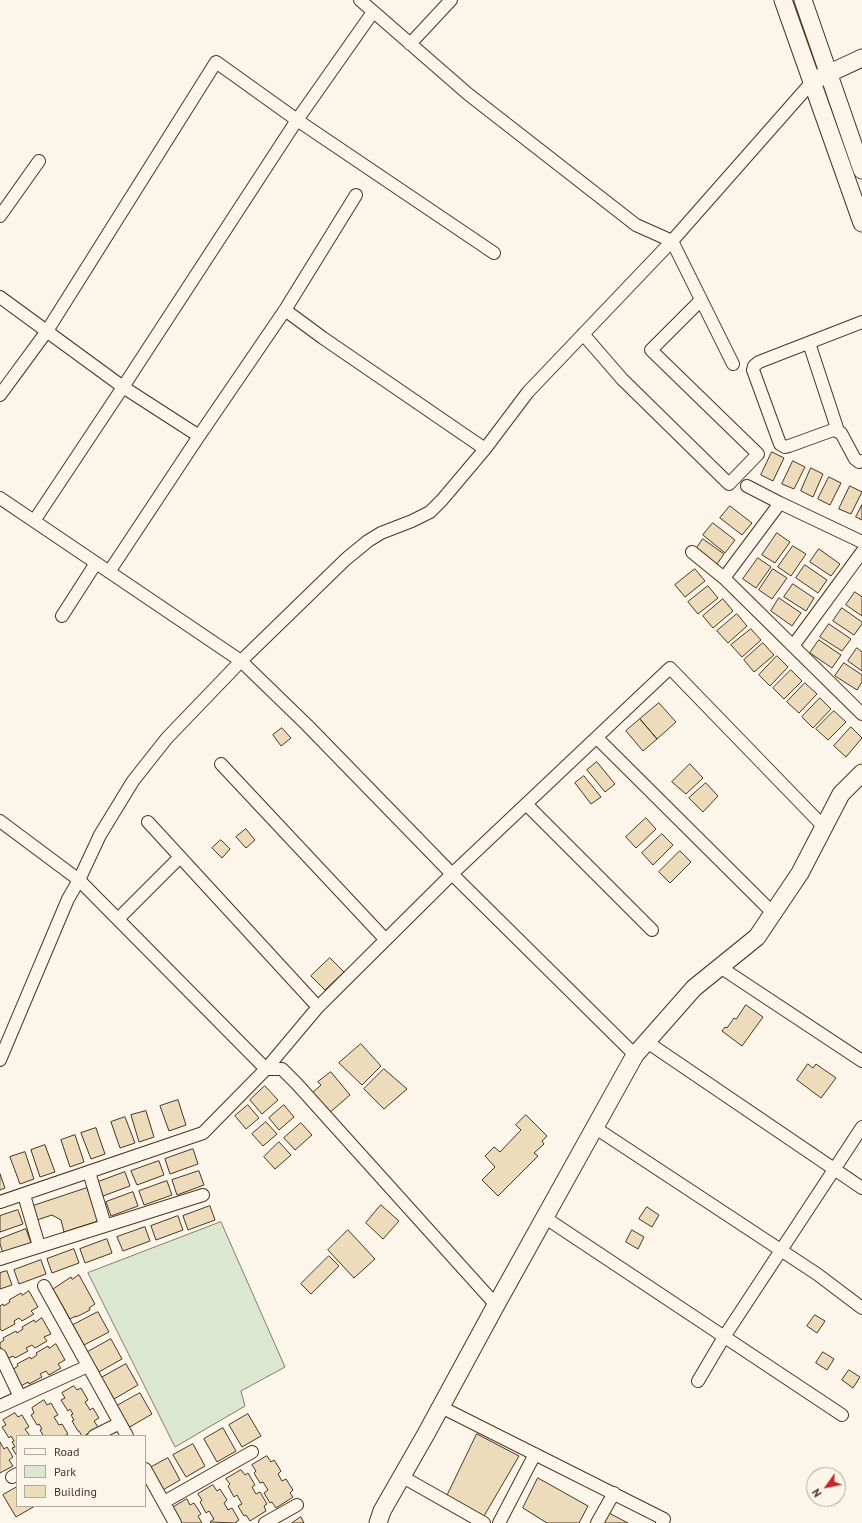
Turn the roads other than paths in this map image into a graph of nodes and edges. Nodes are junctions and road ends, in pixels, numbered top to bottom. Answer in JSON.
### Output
{"nodes":[{"id":1,"x":360,"y":0,"type":"edge"},
{"id":2,"x":451,"y":0,"type":"edge"},
{"id":3,"x":783,"y":0,"type":"edge"},
{"id":4,"x":803,"y":0,"type":"edge"},
{"id":5,"x":373,"y":12,"type":"junction"},
{"id":6,"x":410,"y":44,"type":"junction"},
{"id":7,"x":862,"y":58,"type":"edge"},
{"id":8,"x":828,"y":73,"type":"junction"},
{"id":9,"x":812,"y":82,"type":"junction"},
{"id":10,"x":297,"y":120,"type":"junction"},
{"id":11,"x":39,"y":161,"type":"dead end"},
{"id":12,"x":862,"y":170,"type":"edge"},
{"id":13,"x":356,"y":195,"type":"dead end"},
{"id":14,"x":0,"y":216,"type":"edge"},
{"id":15,"x":862,"y":223,"type":"edge"},
{"id":16,"x":672,"y":241,"type":"junction"},
{"id":17,"x":494,"y":253,"type":"dead end"},
{"id":18,"x":0,"y":297,"type":"edge"},
{"id":19,"x":702,"y":300,"type":"junction"},
{"id":20,"x":285,"y":310,"type":"junction"},
{"id":21,"x":862,"y":322,"type":"edge"},
{"id":22,"x":47,"y":331,"type":"junction"},
{"id":23,"x":583,"y":334,"type":"junction"},
{"id":24,"x":809,"y":343,"type":"junction"},
{"id":25,"x":733,"y":364,"type":"dead end"},
{"id":26,"x":123,"y":387,"type":"junction"},
{"id":27,"x":0,"y":395,"type":"edge"},
{"id":28,"x":838,"y":431,"type":"junction"},
{"id":29,"x":199,"y":436,"type":"junction"},
{"id":30,"x":485,"y":449,"type":"junction"},
{"id":31,"x":862,"y":461,"type":"edge"},
{"id":32,"x":747,"y":486,"type":"dead end"},
{"id":33,"x":0,"y":498,"type":"edge"},
{"id":34,"x":780,"y":503,"type":"junction"},
{"id":35,"x":34,"y":521,"type":"junction"},
{"id":36,"x":862,"y":542,"type":"edge"},
{"id":37,"x":692,"y":552,"type":"dead end"},
{"id":38,"x":862,"y":552,"type":"edge"},
{"id":39,"x":96,"y":563,"type":"junction"},
{"id":40,"x":108,"y":572,"type":"junction"},
{"id":41,"x":724,"y":578,"type":"junction"},
{"id":42,"x":62,"y":616,"type":"dead end"},
{"id":43,"x":793,"y":646,"type":"junction"},
{"id":44,"x":241,"y":661,"type":"junction"},
{"id":45,"x":862,"y":714,"type":"edge"},
{"id":46,"x":597,"y":738,"type":"junction"},
{"id":47,"x":221,"y":764,"type":"dead end"},
{"id":48,"x":862,"y":774,"type":"edge"},
{"id":49,"x":526,"y":804,"type":"junction"},
{"id":50,"x":0,"y":821,"type":"edge"},
{"id":51,"x":148,"y":822,"type":"dead end"},
{"id":52,"x":824,"y":827,"type":"junction"},
{"id":53,"x":180,"y":857,"type":"junction"},
{"id":54,"x":452,"y":874,"type":"junction"},
{"id":55,"x":79,"y":880,"type":"junction"},
{"id":56,"x":773,"y":913,"type":"junction"},
{"id":57,"x":118,"y":919,"type":"junction"},
{"id":58,"x":652,"y":930,"type":"dead end"},
{"id":59,"x":385,"y":939,"type":"junction"},
{"id":60,"x":720,"y":967,"type":"junction"},
{"id":61,"x":318,"y":1007,"type":"junction"},
{"id":62,"x":647,"y":1042,"type":"junction"},
{"id":63,"x":635,"y":1055,"type":"junction"},
{"id":64,"x":0,"y":1060,"type":"edge"},
{"id":65,"x":862,"y":1061,"type":"edge"},
{"id":66,"x":266,"y":1069,"type":"junction"},
{"id":67,"x":862,"y":1127,"type":"edge"},
{"id":68,"x":594,"y":1128,"type":"junction"},
{"id":69,"x":834,"y":1168,"type":"junction"},
{"id":70,"x":89,"y":1172,"type":"junction"},
{"id":71,"x":862,"y":1188,"type":"edge"},
{"id":72,"x":24,"y":1195,"type":"junction"},
{"id":73,"x":203,"y":1195,"type":"dead end"},
{"id":74,"x":0,"y":1202,"type":"edge"},
{"id":75,"x":544,"y":1217,"type":"junction"},
{"id":76,"x":105,"y":1225,"type":"junction"},
{"id":77,"x":40,"y":1246,"type":"junction"},
{"id":78,"x":782,"y":1251,"type":"junction"},
{"id":79,"x":0,"y":1259,"type":"edge"},
{"id":80,"x":44,"y":1286,"type":"dead end"},
{"id":81,"x":496,"y":1305,"type":"junction"},
{"id":82,"x":862,"y":1308,"type":"edge"},
{"id":83,"x":724,"y":1337,"type":"junction"},
{"id":84,"x":0,"y":1355,"type":"edge"},
{"id":85,"x":88,"y":1366,"type":"junction"},
{"id":86,"x":698,"y":1381,"type":"dead end"},
{"id":87,"x":20,"y":1397,"type":"junction"},
{"id":88,"x":0,"y":1406,"type":"edge"},
{"id":89,"x":440,"y":1407,"type":"junction"},
{"id":90,"x":842,"y":1415,"type":"dead end"},
{"id":91,"x":120,"y":1423,"type":"junction"},
{"id":92,"x":96,"y":1435,"type":"edge"},
{"id":93,"x":126,"y":1435,"type":"edge"},
{"id":94,"x":252,"y":1452,"type":"dead end"},
{"id":95,"x":535,"y":1454,"type":"junction"},
{"id":96,"x":146,"y":1471,"type":"edge"},
{"id":97,"x":401,"y":1476,"type":"junction"},
{"id":98,"x":614,"y":1493,"type":"junction"},
{"id":99,"x":164,"y":1502,"type":"junction"},
{"id":100,"x":297,"y":1505,"type":"dead end"},
{"id":101,"x":175,"y":1523,"type":"edge"},
{"id":102,"x":265,"y":1523,"type":"edge"},
{"id":103,"x":378,"y":1523,"type":"edge"},
{"id":104,"x":484,"y":1523,"type":"edge"},
{"id":105,"x":499,"y":1523,"type":"edge"},
{"id":106,"x":597,"y":1523,"type":"edge"},
{"id":107,"x":662,"y":1523,"type":"edge"}],
"edges":[{"from":1,"to":5,"type":"street"},
{"from":2,"to":6,"type":"street"},
{"from":3,"to":9,"type":"street"},
{"from":4,"to":8,"type":"street"},
{"from":5,"to":6,"type":"street"},
{"from":5,"to":10,"type":"street"},
{"from":6,"to":16,"type":"street"},
{"from":7,"to":8,"type":"street"},
{"from":8,"to":9,"type":"street"},
{"from":8,"to":12,"type":"street"},
{"from":9,"to":15,"type":"street"},
{"from":9,"to":16,"type":"street"},
{"from":10,"to":17,"type":"street"},
{"from":10,"to":22,"type":"street"},
{"from":10,"to":26,"type":"street"},
{"from":11,"to":14,"type":"street"},
{"from":13,"to":20,"type":"street"},
{"from":16,"to":19,"type":"street"},
{"from":16,"to":23,"type":"street"},
{"from":18,"to":22,"type":"street"},
{"from":19,"to":23,"type":"street"},
{"from":19,"to":25,"type":"street"},
{"from":20,"to":29,"type":"street"},
{"from":20,"to":30,"type":"street"},
{"from":21,"to":24,"type":"street"},
{"from":22,"to":26,"type":"street"},
{"from":22,"to":27,"type":"street"},
{"from":23,"to":30,"type":"street"},
{"from":24,"to":28,"type":"street"},
{"from":24,"to":28,"type":"street"},
{"from":26,"to":29,"type":"street"},
{"from":26,"to":35,"type":"street"},
{"from":28,"to":31,"type":"street"},
{"from":29,"to":40,"type":"street"},
{"from":30,"to":44,"type":"street"},
{"from":32,"to":34,"type":"street"},
{"from":33,"to":35,"type":"street"},
{"from":34,"to":36,"type":"street"},
{"from":34,"to":41,"type":"street"},
{"from":35,"to":39,"type":"street"},
{"from":37,"to":41,"type":"street"},
{"from":38,"to":43,"type":"street"},
{"from":39,"to":40,"type":"street"},
{"from":39,"to":42,"type":"street"},
{"from":40,"to":44,"type":"street"},
{"from":41,"to":43,"type":"street"},
{"from":43,"to":45,"type":"street"},
{"from":44,"to":54,"type":"street"},
{"from":44,"to":55,"type":"street"},
{"from":46,"to":49,"type":"street"},
{"from":46,"to":52,"type":"street"},
{"from":46,"to":56,"type":"street"},
{"from":47,"to":59,"type":"street"},
{"from":48,"to":52,"type":"street"},
{"from":49,"to":54,"type":"street"},
{"from":49,"to":58,"type":"street"},
{"from":50,"to":55,"type":"street"},
{"from":51,"to":53,"type":"street"},
{"from":52,"to":56,"type":"street"},
{"from":53,"to":57,"type":"street"},
{"from":53,"to":61,"type":"street"},
{"from":54,"to":59,"type":"street"},
{"from":54,"to":63,"type":"street"},
{"from":55,"to":57,"type":"street"},
{"from":55,"to":64,"type":"street"},
{"from":56,"to":60,"type":"street"},
{"from":57,"to":66,"type":"street"},
{"from":59,"to":61,"type":"street"},
{"from":60,"to":62,"type":"street"},
{"from":60,"to":65,"type":"street"},
{"from":61,"to":66,"type":"street"},
{"from":62,"to":63,"type":"street"},
{"from":62,"to":69,"type":"street"},
{"from":63,"to":68,"type":"street"},
{"from":66,"to":70,"type":"street"},
{"from":66,"to":81,"type":"street"},
{"from":67,"to":69,"type":"street"},
{"from":68,"to":75,"type":"street"},
{"from":68,"to":78,"type":"street"},
{"from":69,"to":71,"type":"street"},
{"from":69,"to":78,"type":"street"},
{"from":70,"to":72,"type":"street"},
{"from":70,"to":76,"type":"street"},
{"from":72,"to":74,"type":"street"},
{"from":72,"to":77,"type":"street"},
{"from":73,"to":76,"type":"street"},
{"from":75,"to":81,"type":"street"},
{"from":75,"to":83,"type":"street"},
{"from":76,"to":77,"type":"street"},
{"from":77,"to":79,"type":"street"},
{"from":78,"to":82,"type":"street"},
{"from":78,"to":83,"type":"street"},
{"from":80,"to":85,"type":"street"},
{"from":81,"to":89,"type":"street"},
{"from":83,"to":86,"type":"street"},
{"from":83,"to":90,"type":"street"},
{"from":84,"to":87,"type":"street"},
{"from":85,"to":87,"type":"street"},
{"from":85,"to":91,"type":"street"},
{"from":87,"to":88,"type":"street"},
{"from":89,"to":95,"type":"street"},
{"from":89,"to":97,"type":"street"},
{"from":91,"to":92,"type":"street"},
{"from":91,"to":93,"type":"street"},
{"from":94,"to":99,"type":"street"},
{"from":95,"to":98,"type":"street"},
{"from":95,"to":105,"type":"street"},
{"from":96,"to":99,"type":"street"},
{"from":97,"to":103,"type":"street"},
{"from":97,"to":104,"type":"street"},
{"from":98,"to":106,"type":"street"},
{"from":98,"to":107,"type":"street"},
{"from":99,"to":101,"type":"street"},
{"from":100,"to":102,"type":"street"}]}
